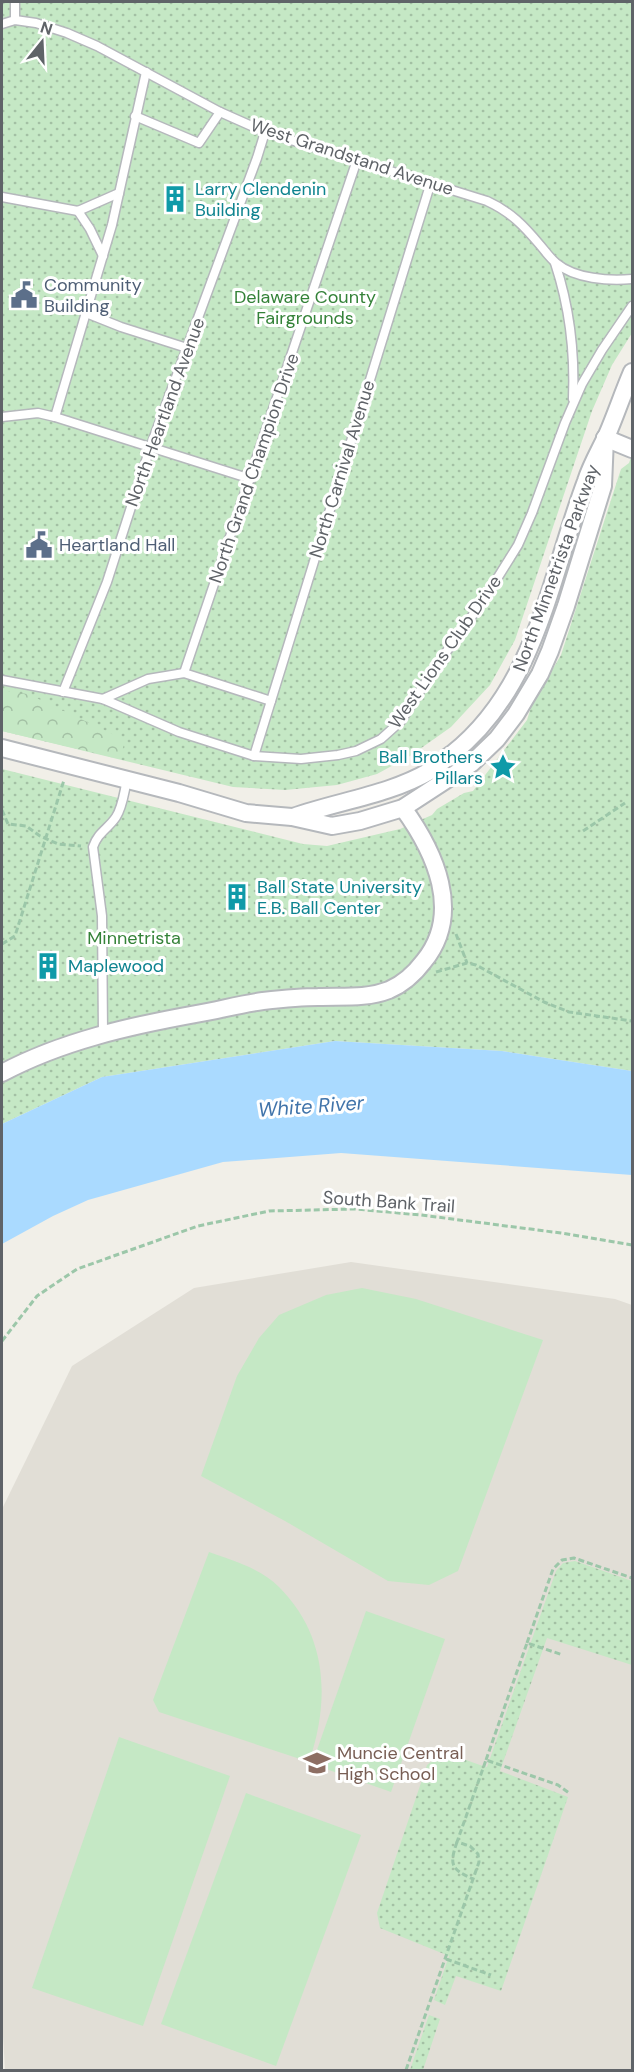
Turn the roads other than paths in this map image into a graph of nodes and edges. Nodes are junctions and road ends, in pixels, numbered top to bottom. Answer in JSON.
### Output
{"nodes":[{"id":1,"x":15,"y":2,"type":"edge"},
{"id":2,"x":15,"y":20,"type":"junction"},
{"id":3,"x":2,"y":24,"type":"edge"},
{"id":4,"x":146,"y":72,"type":"junction"},
{"id":5,"x":220,"y":112,"type":"junction"},
{"id":6,"x":135,"y":116,"type":"junction"},
{"id":7,"x":265,"y":132,"type":"junction"},
{"id":8,"x":357,"y":160,"type":"junction"},
{"id":9,"x":431,"y":182,"type":"junction"},
{"id":10,"x":119,"y":193,"type":"junction"},
{"id":11,"x":2,"y":197,"type":"edge"},
{"id":12,"x":78,"y":211,"type":"junction"},
{"id":13,"x":103,"y":256,"type":"junction"},
{"id":14,"x":555,"y":263,"type":"junction"},
{"id":15,"x":633,"y":279,"type":"edge"},
{"id":16,"x":633,"y":306,"type":"edge"},
{"id":17,"x":86,"y":313,"type":"junction"},
{"id":18,"x":187,"y":348,"type":"junction"},
{"id":19,"x":633,"y":372,"type":"edge"},
{"id":20,"x":573,"y":405,"type":"junction"},
{"id":21,"x":2,"y":417,"type":"edge"},
{"id":22,"x":55,"y":417,"type":"junction"},
{"id":23,"x":605,"y":438,"type":"junction"},
{"id":24,"x":150,"y":448,"type":"junction"},
{"id":25,"x":633,"y":449,"type":"edge"},
{"id":26,"x":251,"y":478,"type":"junction"},
{"id":27,"x":184,"y":674,"type":"junction"},
{"id":28,"x":2,"y":680,"type":"edge"},
{"id":29,"x":63,"y":692,"type":"junction"},
{"id":30,"x":103,"y":699,"type":"junction"},
{"id":31,"x":271,"y":701,"type":"junction"},
{"id":32,"x":2,"y":748,"type":"edge"},
{"id":33,"x":255,"y":756,"type":"junction"},
{"id":34,"x":126,"y":780,"type":"junction"},
{"id":35,"x":403,"y":808,"type":"junction"},
{"id":36,"x":292,"y":817,"type":"junction"},
{"id":37,"x":103,"y":1033,"type":"junction"},
{"id":38,"x":2,"y":1073,"type":"edge"}],
"edges":[{"from":1,"to":2,"type":"lane"},
{"from":2,"to":3,"type":"lane","name":"West Grandstand Avenue"},
{"from":2,"to":4,"type":"lane","name":"West Grandstand Avenue"},
{"from":4,"to":5,"type":"lane","name":"West Grandstand Avenue"},
{"from":4,"to":6,"type":"lane"},
{"from":5,"to":6,"type":"lane"},
{"from":5,"to":7,"type":"lane","name":"West Grandstand Avenue"},
{"from":6,"to":10,"type":"lane"},
{"from":7,"to":8,"type":"lane","name":"West Grandstand Avenue"},
{"from":7,"to":18,"type":"lane","name":"North Heartland Avenue"},
{"from":8,"to":9,"type":"lane","name":"West Grandstand Avenue"},
{"from":8,"to":26,"type":"lane","name":"North Grand Champion Drive"},
{"from":9,"to":14,"type":"lane","name":"West Grandstand Avenue"},
{"from":9,"to":31,"type":"lane","name":"North Carnival Avenue"},
{"from":10,"to":12,"type":"lane"},
{"from":10,"to":13,"type":"lane"},
{"from":11,"to":12,"type":"lane"},
{"from":12,"to":13,"type":"lane"},
{"from":13,"to":17,"type":"lane"},
{"from":14,"to":15,"type":"lane"},
{"from":14,"to":20,"type":"lane"},
{"from":16,"to":20,"type":"lane","name":"West Lions Club Drive"},
{"from":17,"to":18,"type":"lane"},
{"from":17,"to":22,"type":"lane"},
{"from":18,"to":24,"type":"lane","name":"North Heartland Avenue"},
{"from":19,"to":23,"type":"street","name":"North Minnetrista Parkway"},
{"from":20,"to":33,"type":"lane","name":"West Lions Club Drive"},
{"from":21,"to":22,"type":"lane"},
{"from":22,"to":24,"type":"lane"},
{"from":23,"to":25,"type":"street"},
{"from":23,"to":35,"type":"street","name":"North Minnetrista Parkway"},
{"from":23,"to":36,"type":"street","name":"North Minnetrista Parkway"},
{"from":24,"to":26,"type":"lane"},
{"from":24,"to":29,"type":"lane","name":"North Heartland Avenue"},
{"from":26,"to":27,"type":"lane","name":"North Grand Champion Drive"},
{"from":27,"to":30,"type":"lane"},
{"from":27,"to":31,"type":"lane"},
{"from":28,"to":29,"type":"lane","name":"West Lions Club Drive"},
{"from":29,"to":30,"type":"lane","name":"West Lions Club Drive"},
{"from":30,"to":33,"type":"lane","name":"West Lions Club Drive"},
{"from":31,"to":33,"type":"lane","name":"North Carnival Avenue"},
{"from":32,"to":34,"type":"street","name":"North Minnetrista Parkway"},
{"from":34,"to":36,"type":"street","name":"North Minnetrista Parkway"},
{"from":34,"to":37,"type":"lane"},
{"from":35,"to":36,"type":"street","name":"North Minnetrista Parkway"},
{"from":35,"to":37,"type":"street"},
{"from":37,"to":38,"type":"street"}]}
